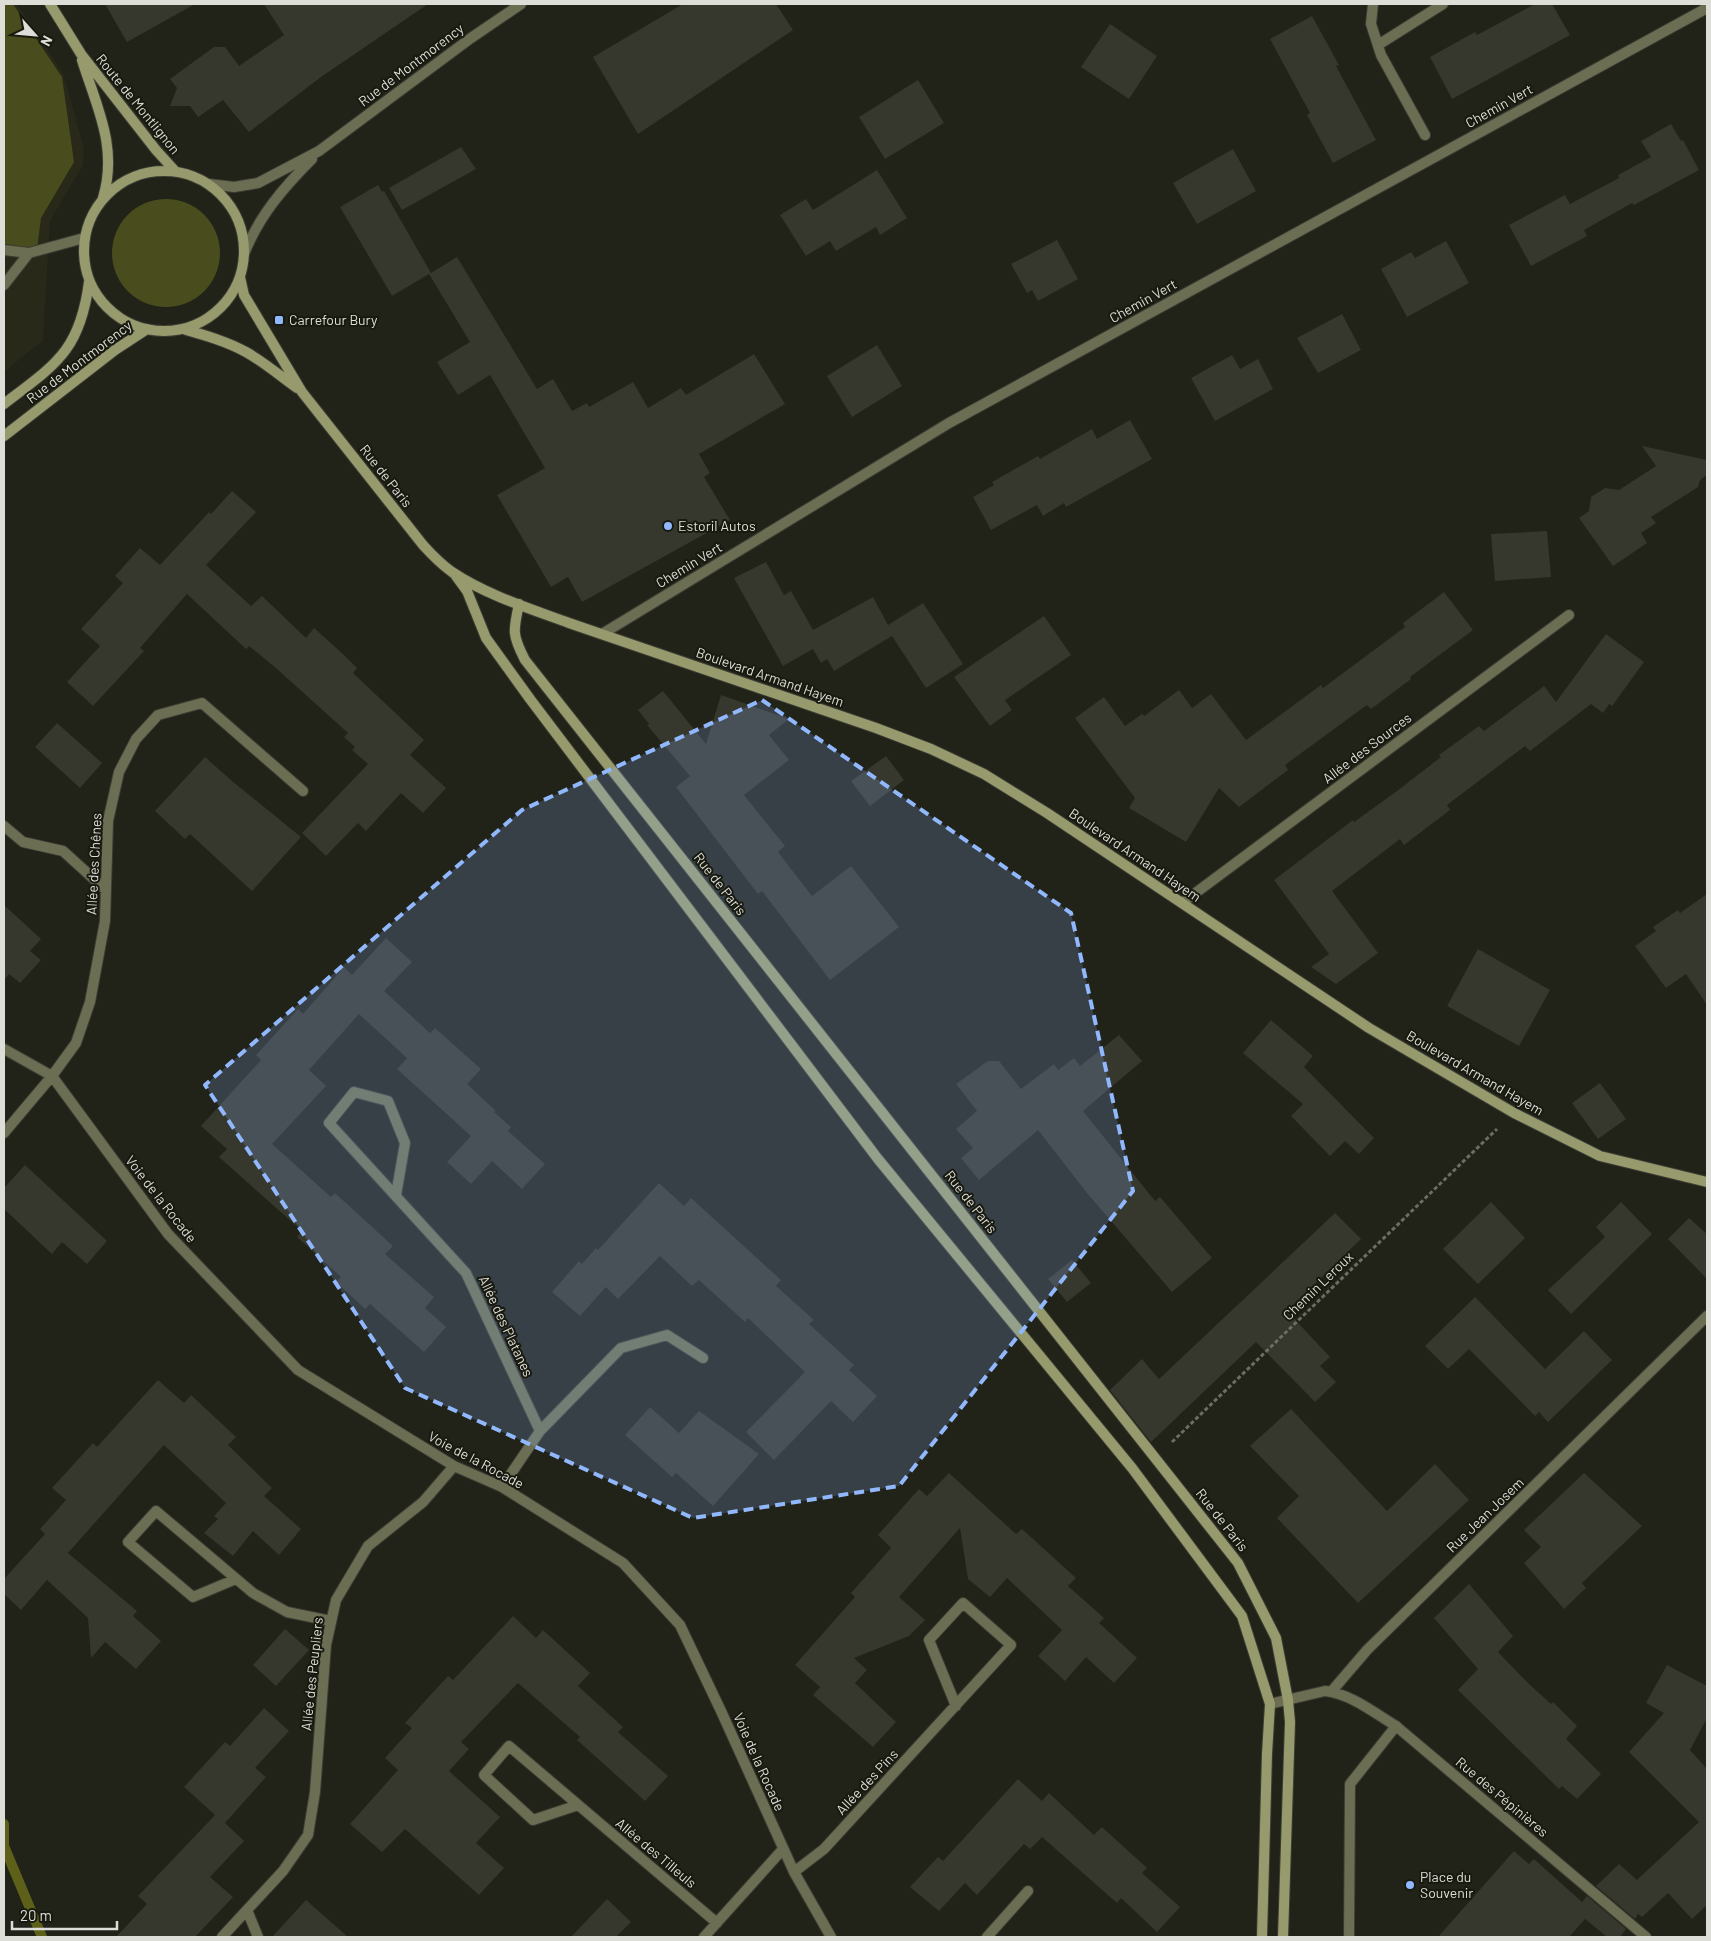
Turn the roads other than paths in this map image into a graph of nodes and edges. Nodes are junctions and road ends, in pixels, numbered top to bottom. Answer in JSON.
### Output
{"nodes":[{"id":1,"x":50,"y":4,"type":"edge"},
{"id":2,"x":520,"y":4,"type":"edge"},
{"id":3,"x":1373,"y":4,"type":"edge"},
{"id":4,"x":1443,"y":4,"type":"edge"},
{"id":5,"x":1707,"y":8,"type":"edge"},
{"id":6,"x":1378,"y":45,"type":"junction"},
{"id":7,"x":81,"y":54,"type":"junction"},
{"id":8,"x":1426,"y":135,"type":"dead end"},
{"id":9,"x":319,"y":151,"type":"junction"},
{"id":10,"x":175,"y":171,"type":"junction"},
{"id":11,"x":209,"y":184,"type":"junction"},
{"id":12,"x":103,"y":198,"type":"junction"},
{"id":13,"x":84,"y":238,"type":"junction"},
{"id":14,"x":4,"y":250,"type":"edge"},
{"id":15,"x":29,"y":254,"type":"junction"},
{"id":16,"x":244,"y":254,"type":"junction"},
{"id":17,"x":240,"y":277,"type":"junction"},
{"id":18,"x":89,"y":282,"type":"junction"},
{"id":19,"x":4,"y":285,"type":"edge"},
{"id":20,"x":183,"y":328,"type":"junction"},
{"id":21,"x":147,"y":329,"type":"junction"},
{"id":22,"x":302,"y":392,"type":"junction"},
{"id":23,"x":4,"y":404,"type":"edge"},
{"id":24,"x":4,"y":436,"type":"edge"},
{"id":25,"x":454,"y":573,"type":"junction"},
{"id":26,"x":519,"y":604,"type":"junction"},
{"id":27,"x":1569,"y":615,"type":"dead end"},
{"id":28,"x":602,"y":634,"type":"junction"},
{"id":29,"x":304,"y":791,"type":"dead end"},
{"id":30,"x":4,"y":826,"type":"edge"},
{"id":31,"x":106,"y":890,"type":"junction"},
{"id":32,"x":1182,"y":903,"type":"junction"},
{"id":33,"x":4,"y":1048,"type":"edge"},
{"id":34,"x":52,"y":1076,"type":"junction"},
{"id":35,"x":4,"y":1133,"type":"edge"},
{"id":36,"x":1707,"y":1182,"type":"edge"},
{"id":37,"x":396,"y":1195,"type":"junction"},
{"id":38,"x":1707,"y":1316,"type":"edge"},
{"id":39,"x":703,"y":1358,"type":"dead end"},
{"id":40,"x":540,"y":1431,"type":"junction"},
{"id":41,"x":454,"y":1466,"type":"junction"},
{"id":42,"x":502,"y":1487,"type":"junction"},
{"id":43,"x":236,"y":1579,"type":"junction"},
{"id":44,"x":331,"y":1622,"type":"junction"},
{"id":45,"x":1331,"y":1692,"type":"junction"},
{"id":46,"x":1288,"y":1700,"type":"junction"},
{"id":47,"x":1270,"y":1704,"type":"junction"},
{"id":48,"x":956,"y":1706,"type":"junction"},
{"id":49,"x":1396,"y":1726,"type":"junction"},
{"id":50,"x":578,"y":1805,"type":"junction"},
{"id":51,"x":783,"y":1849,"type":"junction"},
{"id":52,"x":794,"y":1872,"type":"junction"},
{"id":53,"x":1028,"y":1891,"type":"dead end"},
{"id":54,"x":247,"y":1910,"type":"junction"},
{"id":55,"x":717,"y":1922,"type":"junction"},
{"id":56,"x":222,"y":1937,"type":"edge"},
{"id":57,"x":258,"y":1937,"type":"edge"},
{"id":58,"x":704,"y":1937,"type":"edge"},
{"id":59,"x":831,"y":1937,"type":"edge"},
{"id":60,"x":987,"y":1937,"type":"edge"},
{"id":61,"x":1262,"y":1937,"type":"edge"},
{"id":62,"x":1283,"y":1937,"type":"edge"},
{"id":63,"x":1349,"y":1937,"type":"edge"},
{"id":64,"x":1646,"y":1937,"type":"edge"}],
"edges":[{"from":1,"to":7,"type":"main road","name":"Route de Montlignon"},
{"from":2,"to":9,"type":"street","name":"Rue de Montmorency"},
{"from":3,"to":6,"type":"street"},
{"from":4,"to":6,"type":"street"},
{"from":5,"to":28,"type":"street","name":"Chemin Vert"},
{"from":6,"to":8,"type":"street"},
{"from":7,"to":10,"type":"main road","name":"Route de Montlignon"},
{"from":7,"to":12,"type":"main road","name":"Route de Montlignon"},
{"from":9,"to":11,"type":"street","name":"Rue de Montmorency"},
{"from":9,"to":16,"type":"street","name":"Rue de Montmorency"},
{"from":10,"to":11,"type":"main road"},
{"from":10,"to":12,"type":"main road"},
{"from":11,"to":16,"type":"main road"},
{"from":12,"to":13,"type":"main road"},
{"from":13,"to":15,"type":"street"},
{"from":13,"to":18,"type":"main road"},
{"from":14,"to":15,"type":"street"},
{"from":15,"to":19,"type":"street"},
{"from":16,"to":17,"type":"main road"},
{"from":17,"to":20,"type":"main road"},
{"from":17,"to":22,"type":"main road","name":"Rue de Paris"},
{"from":18,"to":21,"type":"main road"},
{"from":18,"to":23,"type":"main road"},
{"from":20,"to":21,"type":"main road"},
{"from":20,"to":22,"type":"main road","name":"Rue de Paris"},
{"from":21,"to":24,"type":"main road","name":"Rue de Montmorency"},
{"from":22,"to":25,"type":"main road","name":"Rue de Paris"},
{"from":25,"to":26,"type":"main road","name":"Rue de Paris"},
{"from":25,"to":47,"type":"main road","name":"Rue de Paris"},
{"from":26,"to":28,"type":"main road","name":"Boulevard Armand Hayem"},
{"from":26,"to":46,"type":"main road","name":"Rue de Paris"},
{"from":27,"to":32,"type":"street","name":"Allée des Sources"},
{"from":28,"to":32,"type":"main road","name":"Boulevard Armand Hayem"},
{"from":29,"to":31,"type":"street","name":"Allée des Chênes"},
{"from":30,"to":31,"type":"street"},
{"from":31,"to":34,"type":"street","name":"Allée des Chênes"},
{"from":32,"to":36,"type":"main road","name":"Boulevard Armand Hayem"},
{"from":33,"to":34,"type":"street","name":"Voie de la Rocade"},
{"from":34,"to":35,"type":"street","name":"Allée des Chênes"},
{"from":34,"to":41,"type":"street","name":"Voie de la Rocade"},
{"from":37,"to":37,"type":"street","name":"Allée des Platanes"},
{"from":37,"to":40,"type":"street","name":"Allée des Platanes"},
{"from":38,"to":45,"type":"street","name":"Rue Jean Josem"},
{"from":39,"to":40,"type":"street"},
{"from":40,"to":42,"type":"street"},
{"from":41,"to":42,"type":"street","name":"Voie de la Rocade"},
{"from":41,"to":44,"type":"street","name":"Allée des Peupliers"},
{"from":42,"to":51,"type":"street","name":"Voie de la Rocade"},
{"from":43,"to":43,"type":"street"},
{"from":43,"to":44,"type":"street"},
{"from":44,"to":54,"type":"street","name":"Allée des Peupliers"},
{"from":45,"to":46,"type":"street"},
{"from":45,"to":49,"type":"street","name":"Rue des Pépinières"},
{"from":46,"to":47,"type":"street"},
{"from":46,"to":62,"type":"main road","name":"Rue de Paris"},
{"from":47,"to":61,"type":"main road","name":"Rue de Paris"},
{"from":48,"to":48,"type":"street","name":"Allée des Pins"},
{"from":48,"to":52,"type":"street","name":"Allée des Pins"},
{"from":49,"to":63,"type":"street"},
{"from":49,"to":64,"type":"street","name":"Rue des Pépinières"},
{"from":50,"to":50,"type":"street","name":"Allée des Tilleuls"},
{"from":50,"to":55,"type":"street","name":"Allée des Tilleuls"},
{"from":51,"to":52,"type":"street","name":"Voie de la Rocade"},
{"from":51,"to":55,"type":"street"},
{"from":52,"to":59,"type":"street","name":"Voie de la Rocade"},
{"from":53,"to":60,"type":"street"},
{"from":54,"to":56,"type":"street","name":"Allée des Peupliers"},
{"from":54,"to":57,"type":"street"},
{"from":55,"to":58,"type":"street"}]}
